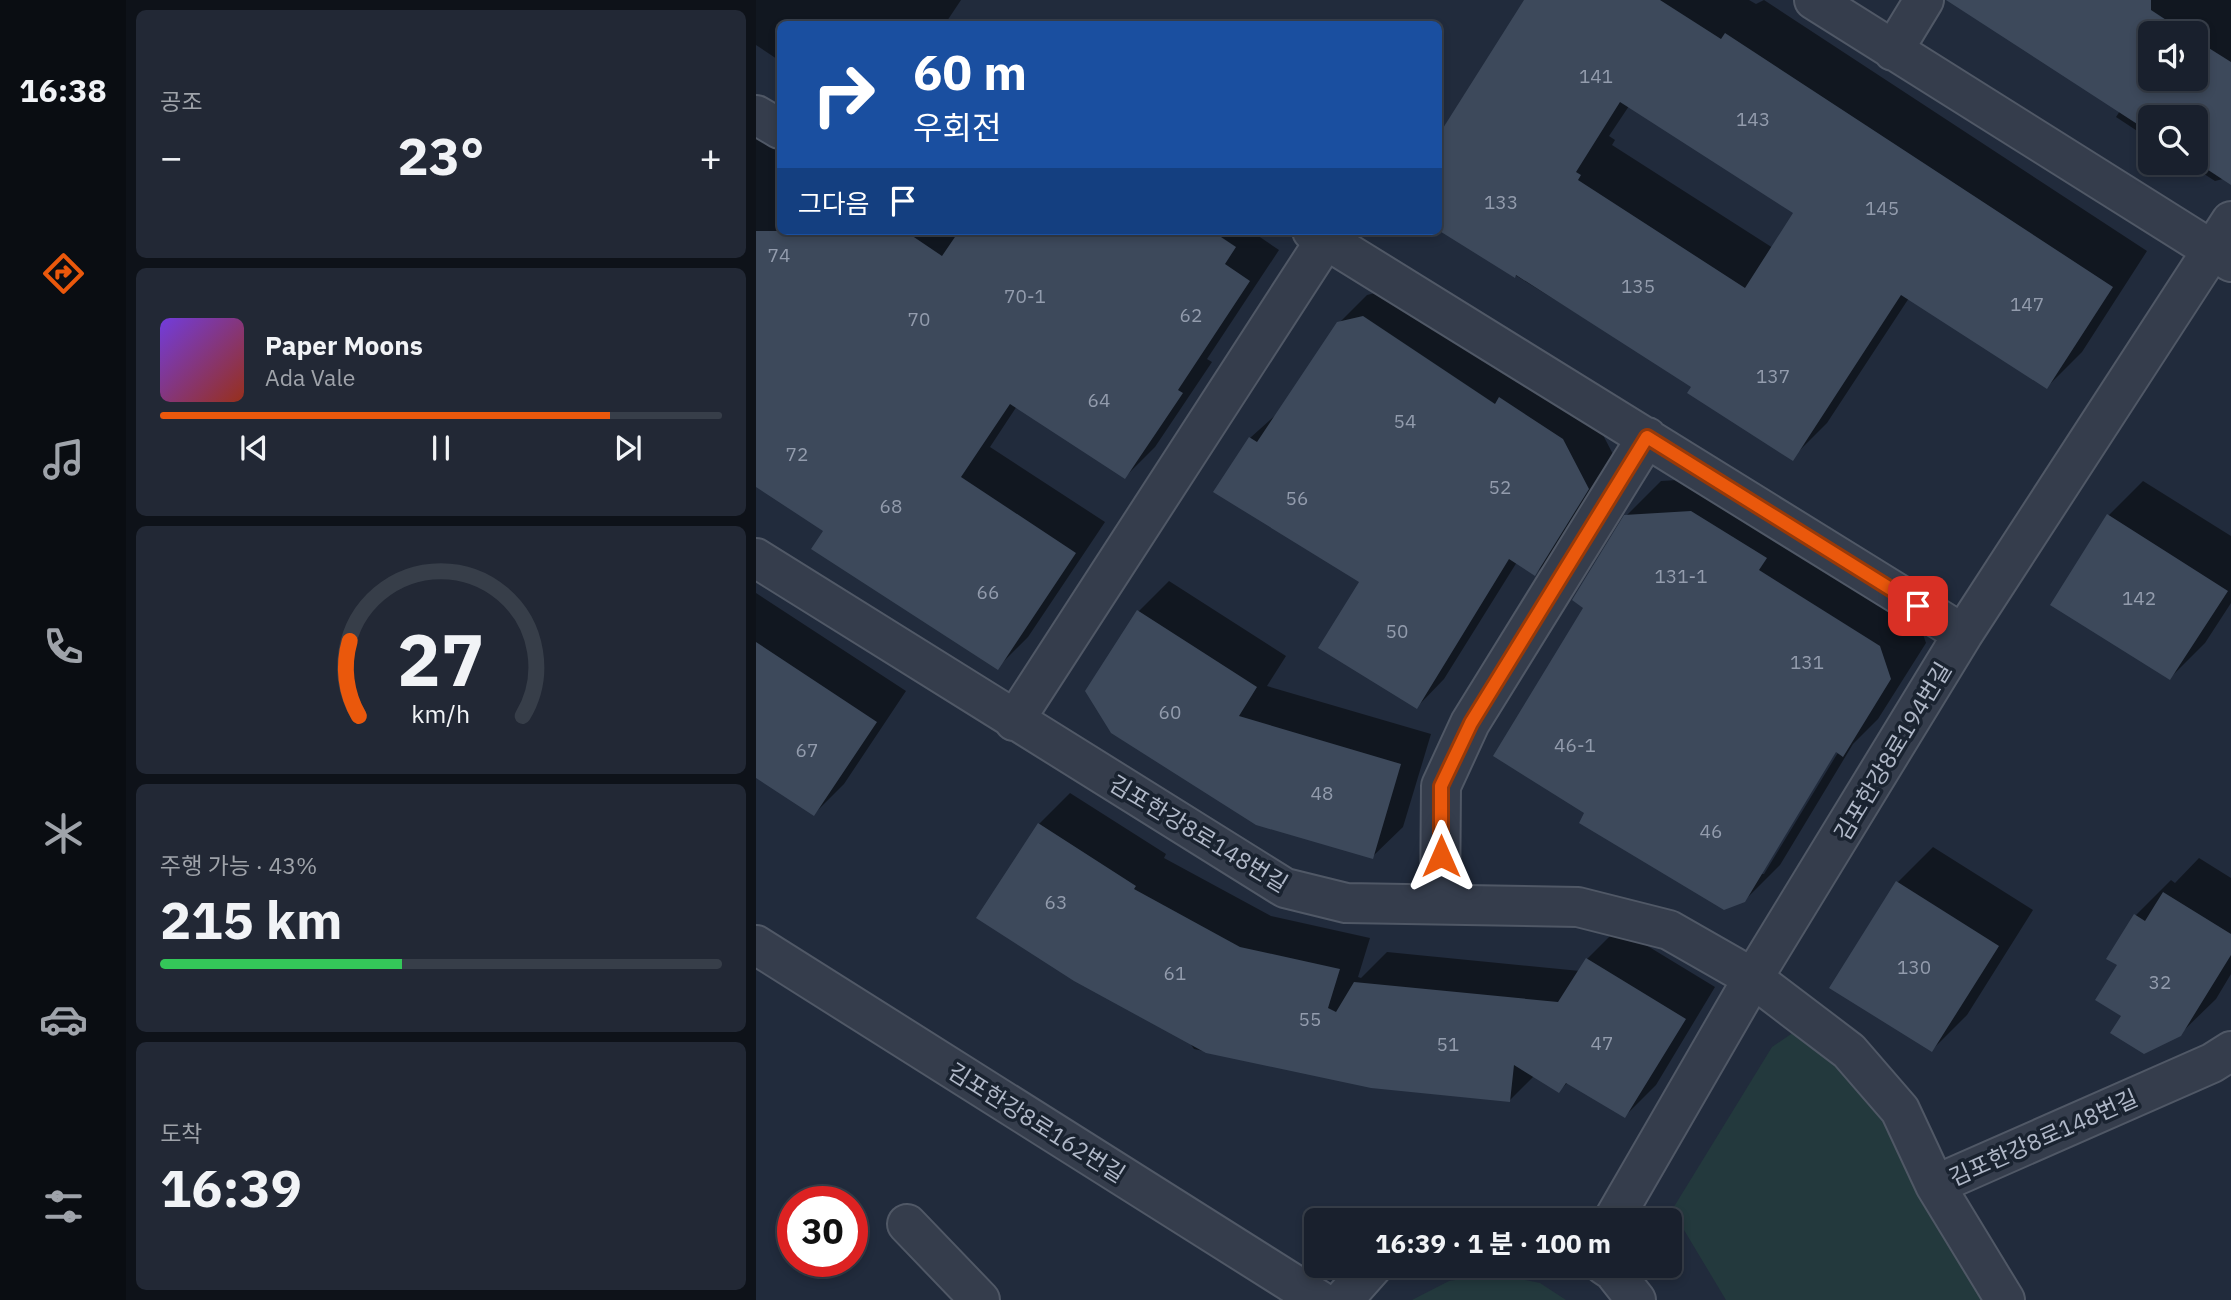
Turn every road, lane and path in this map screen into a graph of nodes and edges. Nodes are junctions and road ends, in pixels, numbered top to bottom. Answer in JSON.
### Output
{"nodes":[{"id":1,"x":1814,"y":0,"type":"edge"},
{"id":2,"x":1924,"y":0,"type":"edge"},
{"id":3,"x":1893,"y":51,"type":"junction"},
{"id":4,"x":756,"y":115,"type":"edge"},
{"id":5,"x":777,"y":127,"type":"edge"},
{"id":6,"x":1319,"y":235,"type":"edge"},
{"id":7,"x":2225,"y":244,"type":"edge"},
{"id":8,"x":1647,"y":437,"type":"junction"},
{"id":9,"x":756,"y":558,"type":"edge"},
{"id":10,"x":1963,"y":634,"type":"junction"},
{"id":11,"x":1014,"y":721,"type":"junction"},
{"id":12,"x":1440,"y":903,"type":"junction"},
{"id":13,"x":756,"y":945,"type":"edge"},
{"id":14,"x":1753,"y":978,"type":"junction"},
{"id":15,"x":2231,"y":1051,"type":"edge"},
{"id":16,"x":1935,"y":1185,"type":"junction"},
{"id":17,"x":1620,"y":1208,"type":"edge"},
{"id":18,"x":907,"y":1224,"type":"dead end"},
{"id":19,"x":1362,"y":1278,"type":"edge"},
{"id":20,"x":1619,"y":1278,"type":"edge"},
{"id":21,"x":980,"y":1300,"type":"edge"},
{"id":22,"x":1319,"y":1300,"type":"edge"},
{"id":23,"x":1343,"y":1300,"type":"edge"},
{"id":24,"x":1636,"y":1300,"type":"edge"},
{"id":25,"x":2005,"y":1300,"type":"edge"}],
"edges":[{"from":1,"to":3,"type":"street"},
{"from":2,"to":3,"type":"street"},
{"from":3,"to":7,"type":"street"},
{"from":4,"to":5,"type":"street"},
{"from":6,"to":8,"type":"street"},
{"from":6,"to":11,"type":"street"},
{"from":7,"to":10,"type":"street","name":"김포한강8로194번길"},
{"from":8,"to":10,"type":"street"},
{"from":8,"to":12,"type":"street"},
{"from":9,"to":11,"type":"street","name":"김포한강8로148번길"},
{"from":10,"to":14,"type":"street","name":"김포한강8로194번길"},
{"from":11,"to":12,"type":"street","name":"김포한강8로148번길"},
{"from":12,"to":14,"type":"street","name":"김포한강8로148번길"},
{"from":13,"to":22,"type":"street","name":"김포한강8로162번길"},
{"from":14,"to":16,"type":"street","name":"김포한강8로148번길"},
{"from":14,"to":17,"type":"street","name":"김포한강8로194번길"},
{"from":15,"to":16,"type":"street","name":"김포한강8로148번길"},
{"from":16,"to":25,"type":"street"},
{"from":18,"to":21,"type":"street"},
{"from":19,"to":23,"type":"street"},
{"from":20,"to":24,"type":"street"}]}
